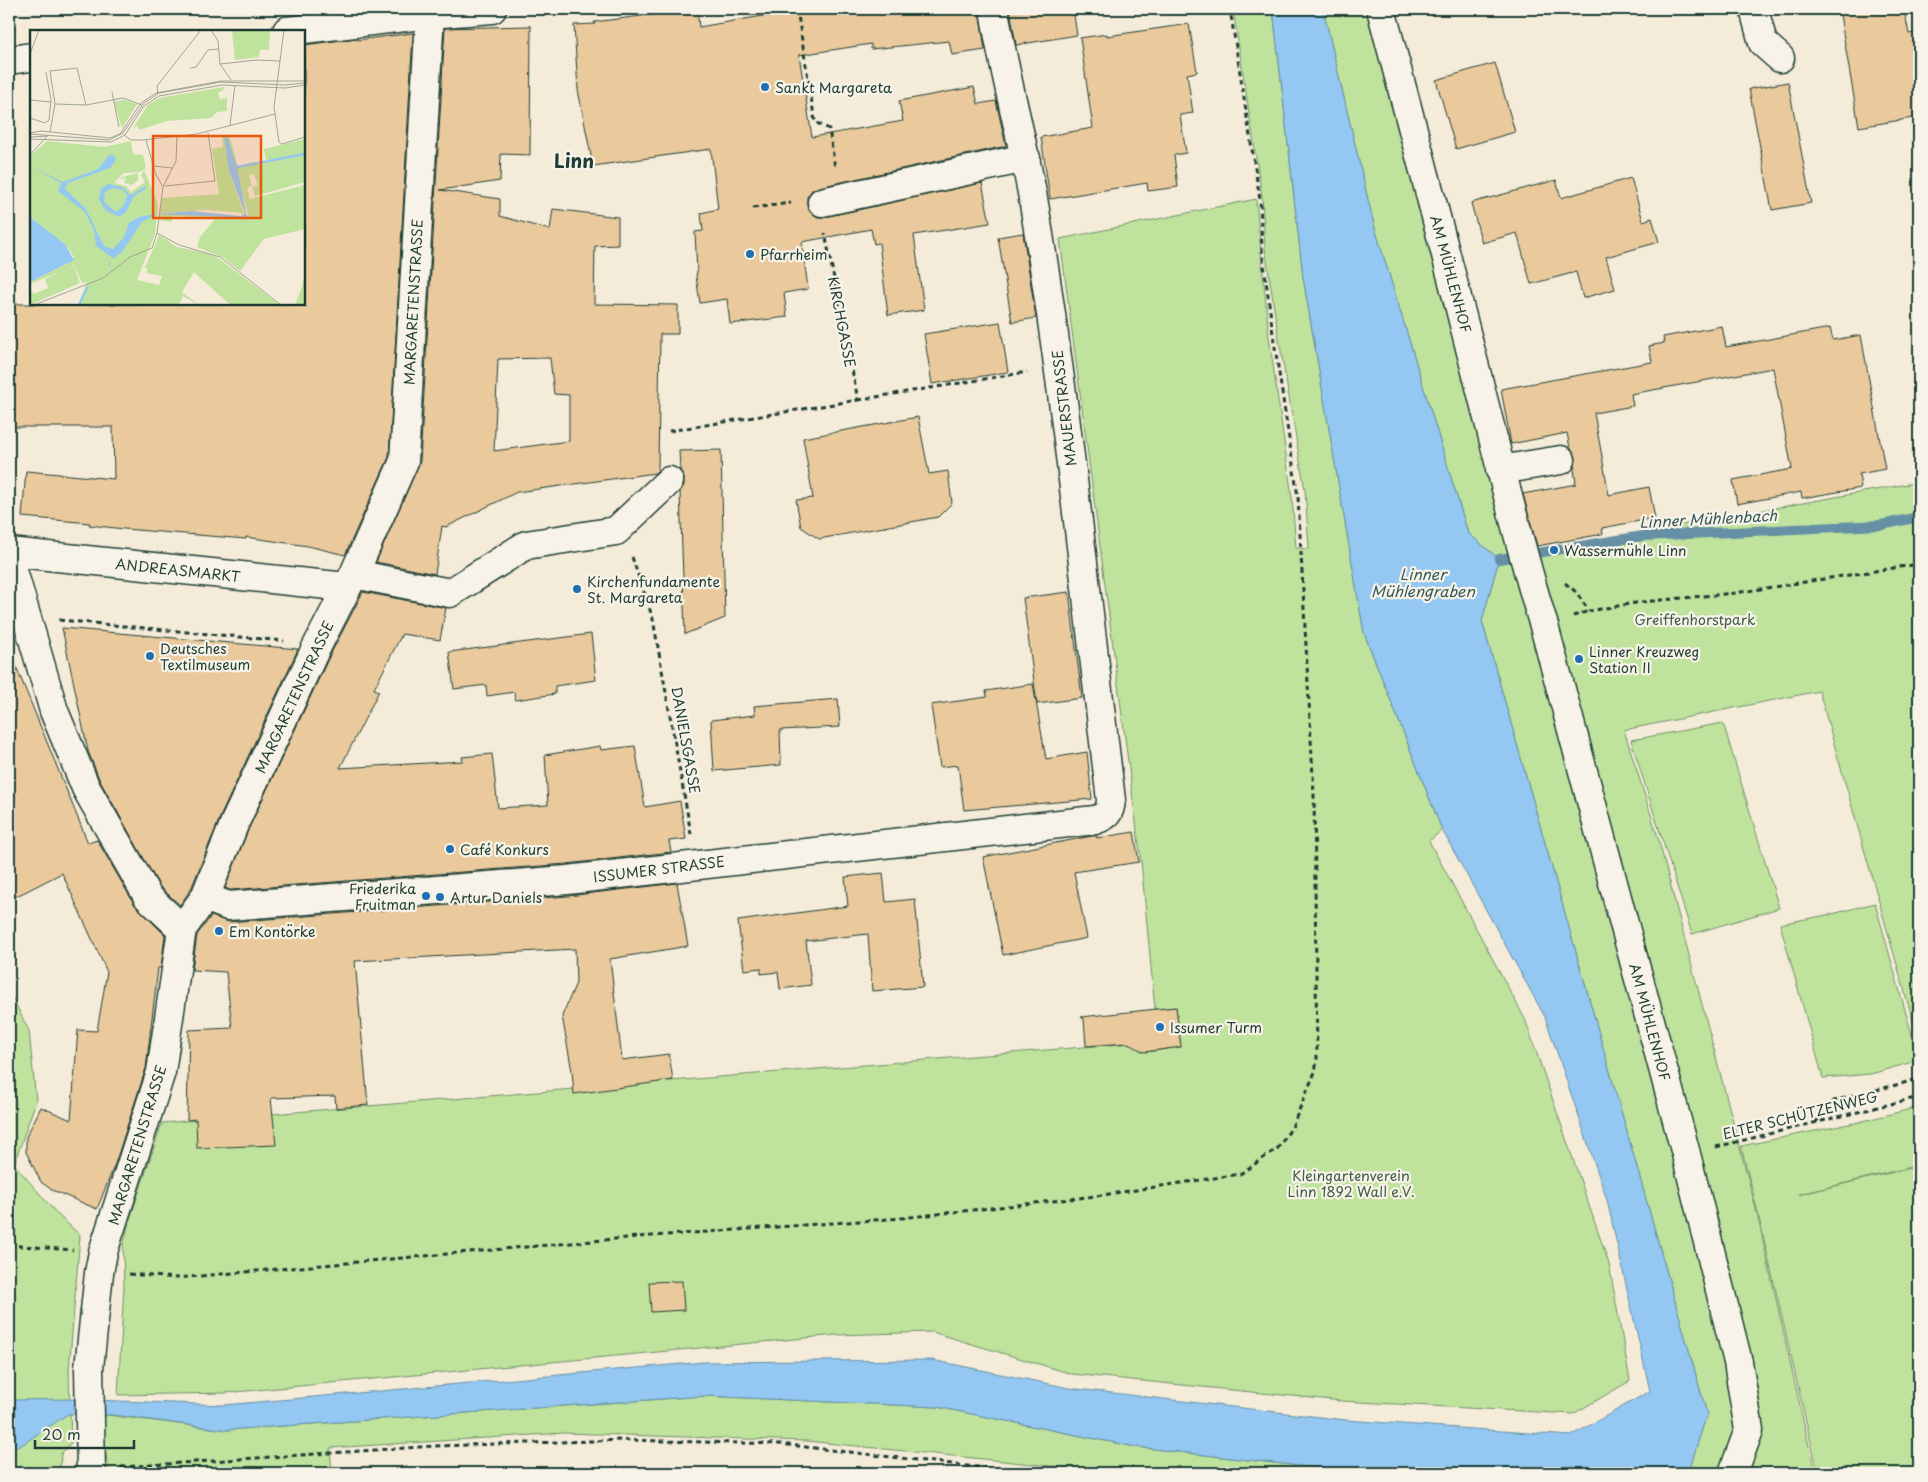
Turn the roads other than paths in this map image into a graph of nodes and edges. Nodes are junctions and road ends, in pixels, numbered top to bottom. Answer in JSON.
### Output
{"nodes":[{"id":1,"x":492,"y":9,"type":"edge"},
{"id":2,"x":994,"y":9,"type":"edge"},
{"id":3,"x":1381,"y":9,"type":"edge"},
{"id":4,"x":1754,"y":9,"type":"edge"},
{"id":5,"x":430,"y":14,"type":"junction"},
{"id":6,"x":294,"y":30,"type":"edge"},
{"id":7,"x":30,"y":57,"type":"edge"},
{"id":8,"x":1780,"y":58,"type":"dead end"},
{"id":9,"x":9,"y":60,"type":"edge"},
{"id":10,"x":1026,"y":158,"type":"junction"},
{"id":11,"x":822,"y":202,"type":"road end"},
{"id":12,"x":1560,"y":460,"type":"dead end"},
{"id":13,"x":1500,"y":470,"type":"junction"},
{"id":14,"x":669,"y":481,"type":"dead end"},
{"id":15,"x":9,"y":552,"type":"edge"},
{"id":16,"x":9,"y":557,"type":"edge"},
{"id":17,"x":350,"y":581,"type":"junction"},
{"id":18,"x":1110,"y":811,"type":"joint"},
{"id":19,"x":205,"y":897,"type":"junction"},
{"id":20,"x":182,"y":929,"type":"junction"},
{"id":21,"x":90,"y":1466,"type":"edge"},
{"id":22,"x":1733,"y":1473,"type":"edge"}],
"edges":[{"from":1,"to":5,"type":"street"},
{"from":2,"to":10,"type":"street","name":"MAUERSTRASSE"},
{"from":3,"to":13,"type":"street","name":"AM MÜHLENHOF"},
{"from":4,"to":8,"type":"street"},
{"from":5,"to":6,"type":"street"},
{"from":5,"to":17,"type":"street","name":"MARGARETENSTRASSE"},
{"from":7,"to":9,"type":"street"},
{"from":10,"to":11,"type":"street"},
{"from":10,"to":18,"type":"street","name":"MAUERSTRASSE"},
{"from":12,"to":13,"type":"street"},
{"from":13,"to":22,"type":"street","name":"AM MÜHLENHOF"},
{"from":14,"to":17,"type":"street","name":"ANDREASMARKT"},
{"from":15,"to":17,"type":"street","name":"ANDREASMARKT"},
{"from":16,"to":20,"type":"street"},
{"from":17,"to":19,"type":"street","name":"MARGARETENSTRASSE"},
{"from":18,"to":19,"type":"street","name":"ISSUMER STRASSE"},
{"from":19,"to":20,"type":"street","name":"MARGARETENSTRASSE"},
{"from":20,"to":21,"type":"street","name":"MARGARETENSTRASSE"}]}
